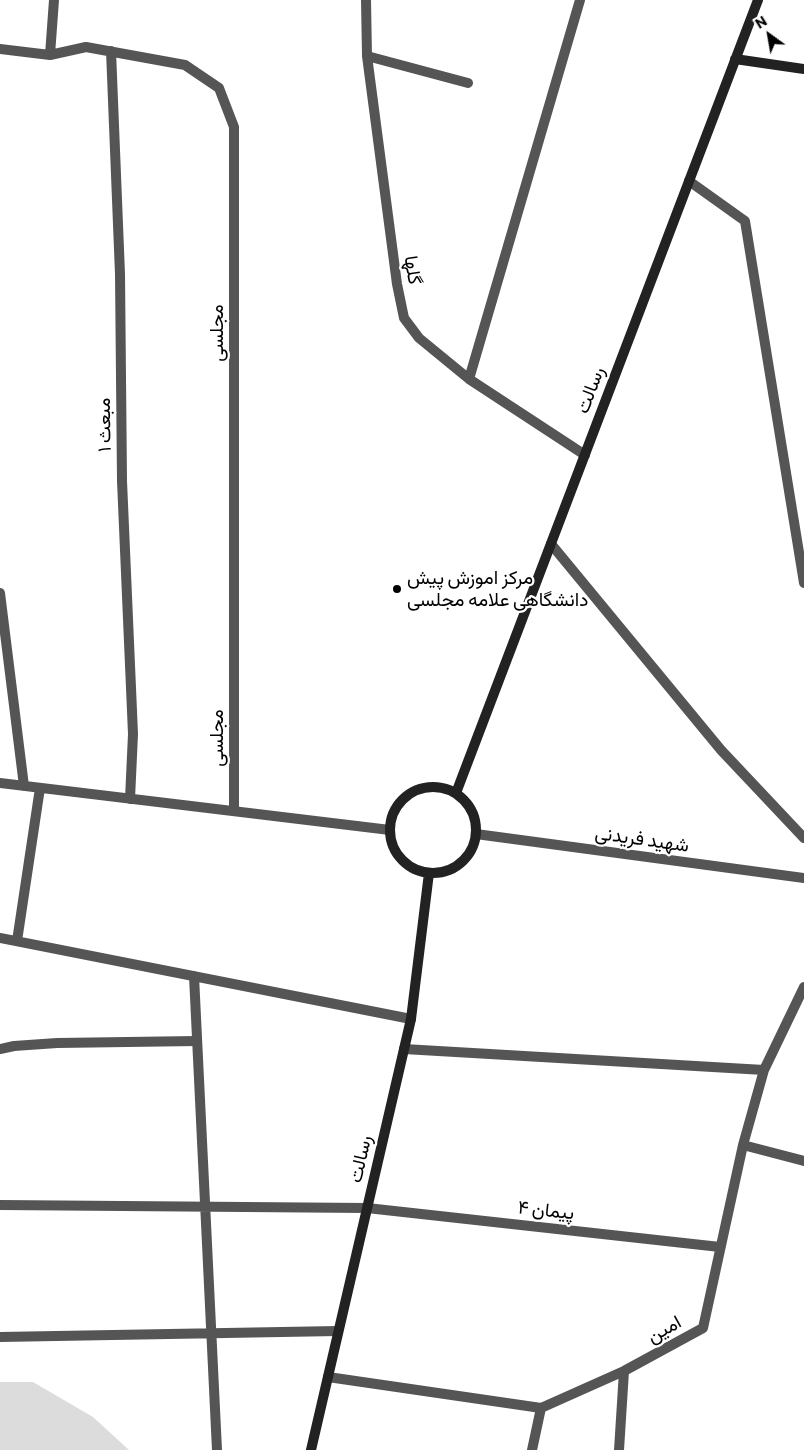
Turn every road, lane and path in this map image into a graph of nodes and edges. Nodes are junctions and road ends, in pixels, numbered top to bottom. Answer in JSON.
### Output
{"nodes":[{"id":1,"x":54,"y":0,"type":"edge"},
{"id":2,"x":366,"y":0,"type":"edge"},
{"id":3,"x":580,"y":0,"type":"edge"},
{"id":4,"x":758,"y":0,"type":"edge"},
{"id":5,"x":0,"y":49,"type":"edge"},
{"id":6,"x":112,"y":51,"type":"junction"},
{"id":7,"x":50,"y":55,"type":"junction"},
{"id":8,"x":367,"y":56,"type":"junction"},
{"id":9,"x":735,"y":59,"type":"junction"},
{"id":10,"x":804,"y":69,"type":"edge"},
{"id":11,"x":468,"y":83,"type":"dead end"},
{"id":12,"x":689,"y":181,"type":"junction"},
{"id":13,"x":469,"y":379,"type":"junction"},
{"id":14,"x":584,"y":455,"type":"junction"},
{"id":15,"x":550,"y":544,"type":"junction"},
{"id":16,"x":804,"y":583,"type":"edge"},
{"id":17,"x":0,"y":593,"type":"edge"},
{"id":18,"x":0,"y":783,"type":"edge"},
{"id":19,"x":24,"y":786,"type":"junction"},
{"id":20,"x":40,"y":788,"type":"junction"},
{"id":21,"x":456,"y":794,"type":"junction"},
{"id":22,"x":130,"y":798,"type":"junction"},
{"id":23,"x":234,"y":811,"type":"junction"},
{"id":24,"x":390,"y":830,"type":"junction"},
{"id":25,"x":476,"y":834,"type":"junction"},
{"id":26,"x":804,"y":838,"type":"edge"},
{"id":27,"x":429,"y":873,"type":"junction"},
{"id":28,"x":804,"y":878,"type":"edge"},
{"id":29,"x":0,"y":938,"type":"edge"},
{"id":30,"x":16,"y":942,"type":"junction"},
{"id":31,"x":194,"y":976,"type":"junction"},
{"id":32,"x":804,"y":987,"type":"edge"},
{"id":33,"x":411,"y":1019,"type":"junction"},
{"id":34,"x":197,"y":1041,"type":"junction"},
{"id":35,"x":0,"y":1049,"type":"edge"},
{"id":36,"x":404,"y":1049,"type":"junction"},
{"id":37,"x":764,"y":1070,"type":"junction"},
{"id":38,"x":743,"y":1145,"type":"junction"},
{"id":39,"x":804,"y":1161,"type":"edge"},
{"id":40,"x":0,"y":1205,"type":"edge"},
{"id":41,"x":205,"y":1206,"type":"junction"},
{"id":42,"x":367,"y":1208,"type":"junction"},
{"id":43,"x":720,"y":1247,"type":"junction"},
{"id":44,"x":338,"y":1331,"type":"junction"},
{"id":45,"x":211,"y":1333,"type":"junction"},
{"id":46,"x":0,"y":1337,"type":"edge"},
{"id":47,"x":624,"y":1371,"type":"junction"},
{"id":48,"x":328,"y":1377,"type":"junction"},
{"id":49,"x":541,"y":1408,"type":"junction"},
{"id":50,"x":217,"y":1450,"type":"edge"},
{"id":51,"x":311,"y":1450,"type":"edge"},
{"id":52,"x":532,"y":1450,"type":"edge"},
{"id":53,"x":619,"y":1450,"type":"edge"}],
"edges":[{"from":1,"to":7,"type":"street"},
{"from":2,"to":8,"type":"street","name":"گلها"},
{"from":3,"to":13,"type":"street"},
{"from":4,"to":9,"type":"street","name":"رسالت"},
{"from":5,"to":7,"type":"street","name":"مجلسی"},
{"from":6,"to":7,"type":"street","name":"مجلسی"},
{"from":6,"to":22,"type":"street","name":"مبعث ۱"},
{"from":6,"to":23,"type":"street","name":"مجلسی"},
{"from":8,"to":11,"type":"street"},
{"from":8,"to":13,"type":"street","name":"گلها"},
{"from":9,"to":10,"type":"street"},
{"from":9,"to":12,"type":"street","name":"رسالت"},
{"from":12,"to":14,"type":"street","name":"رسالت"},
{"from":12,"to":16,"type":"street"},
{"from":13,"to":14,"type":"street","name":"گلها"},
{"from":14,"to":15,"type":"street","name":"رسالت"},
{"from":15,"to":21,"type":"street","name":"رسالت"},
{"from":15,"to":26,"type":"street"},
{"from":17,"to":19,"type":"street"},
{"from":18,"to":19,"type":"street"},
{"from":19,"to":20,"type":"street"},
{"from":20,"to":22,"type":"street"},
{"from":20,"to":30,"type":"street"},
{"from":21,"to":24,"type":"street"},
{"from":21,"to":25,"type":"street"},
{"from":22,"to":23,"type":"street"},
{"from":23,"to":24,"type":"street"},
{"from":24,"to":27,"type":"street"},
{"from":25,"to":27,"type":"street"},
{"from":25,"to":28,"type":"street","name":"شهید فریدنی"},
{"from":27,"to":33,"type":"street","name":"رسالت"},
{"from":29,"to":30,"type":"street"},
{"from":30,"to":31,"type":"street"},
{"from":31,"to":33,"type":"street"},
{"from":31,"to":34,"type":"street"},
{"from":32,"to":37,"type":"street","name":"امین"},
{"from":33,"to":36,"type":"street","name":"رسالت"},
{"from":34,"to":35,"type":"street"},
{"from":34,"to":41,"type":"street"},
{"from":36,"to":37,"type":"street"},
{"from":36,"to":42,"type":"street","name":"رسالت"},
{"from":37,"to":38,"type":"street","name":"امین"},
{"from":38,"to":39,"type":"street"},
{"from":38,"to":43,"type":"street","name":"امین"},
{"from":40,"to":41,"type":"street","name":"پیمان ۴"},
{"from":41,"to":42,"type":"street","name":"پیمان ۴"},
{"from":41,"to":45,"type":"street"},
{"from":42,"to":43,"type":"street","name":"پیمان ۴"},
{"from":42,"to":44,"type":"street","name":"رسالت"},
{"from":43,"to":47,"type":"street","name":"امین"},
{"from":44,"to":45,"type":"street"},
{"from":44,"to":48,"type":"street","name":"رسالت"},
{"from":45,"to":46,"type":"street"},
{"from":45,"to":50,"type":"street"},
{"from":47,"to":49,"type":"street","name":"امین"},
{"from":47,"to":53,"type":"street"},
{"from":48,"to":49,"type":"street"},
{"from":48,"to":51,"type":"street","name":"رسالت"},
{"from":49,"to":52,"type":"street"}]}
